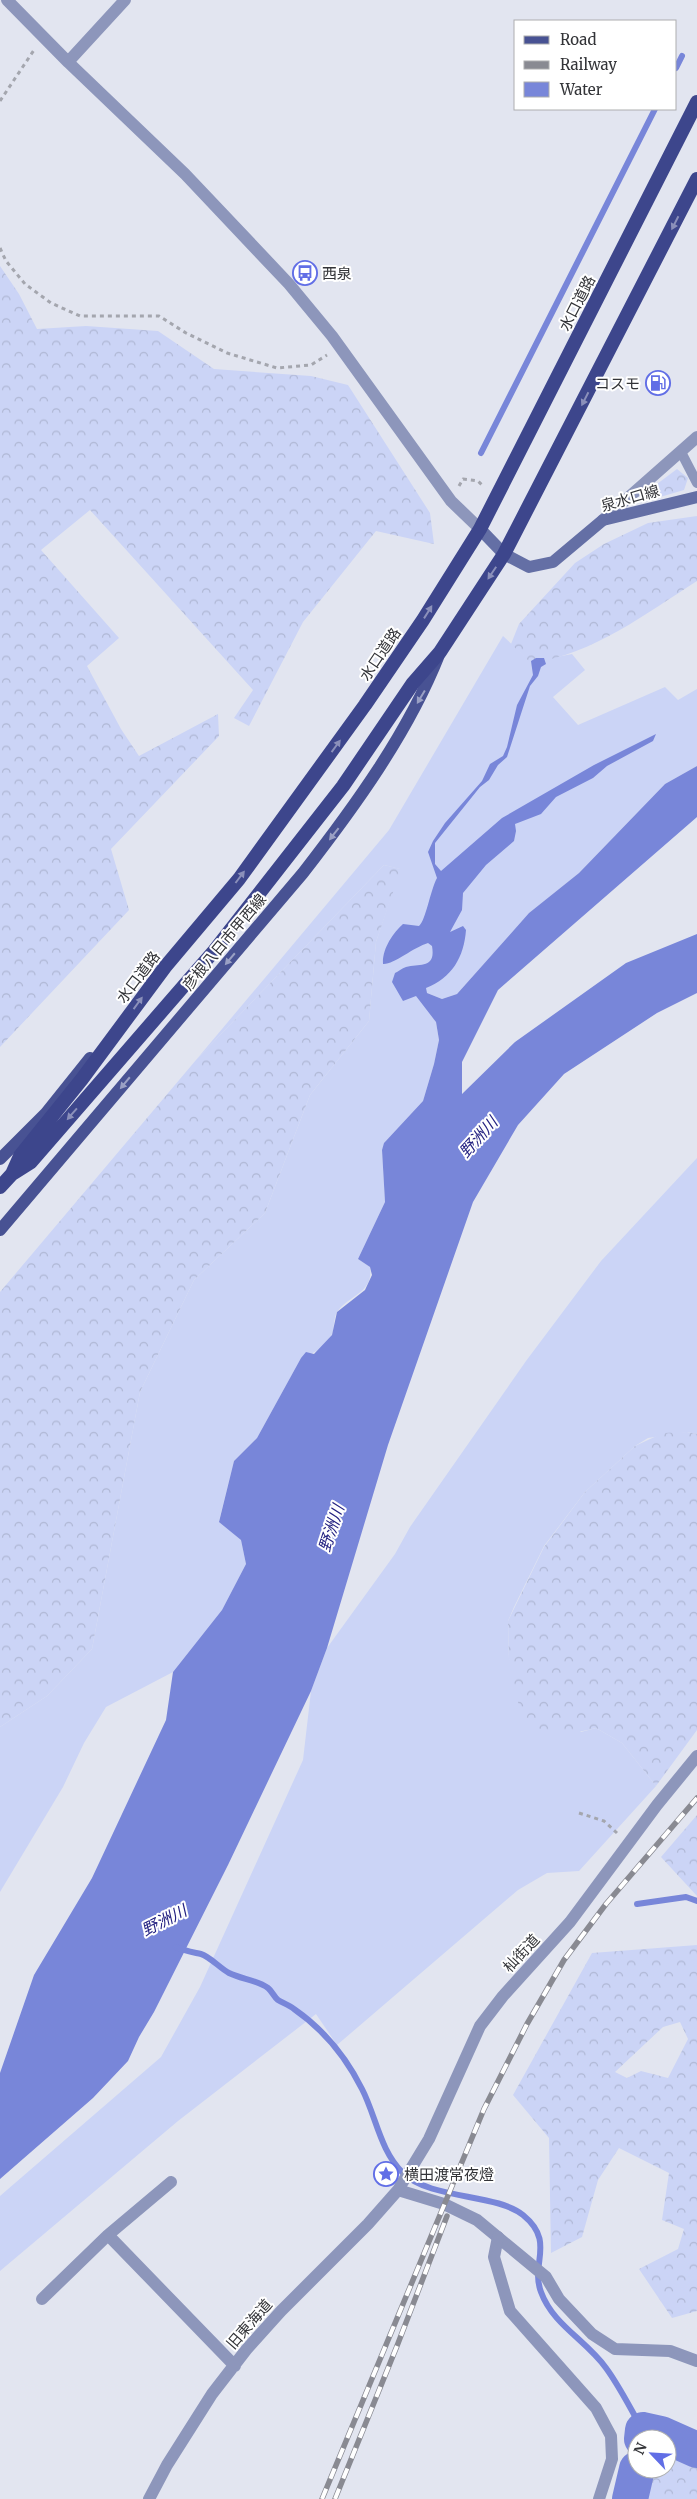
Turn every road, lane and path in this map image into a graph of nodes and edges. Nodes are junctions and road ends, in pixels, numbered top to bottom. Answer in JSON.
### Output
{"nodes":[{"id":1,"x":7,"y":0,"type":"edge"},
{"id":2,"x":125,"y":0,"type":"edge"},
{"id":3,"x":43,"y":37,"type":"junction"},
{"id":4,"x":68,"y":62,"type":"junction"},
{"id":5,"x":0,"y":101,"type":"edge"},
{"id":6,"x":697,"y":102,"type":"edge"},
{"id":7,"x":697,"y":179,"type":"edge"},
{"id":8,"x":0,"y":248,"type":"edge"},
{"id":9,"x":340,"y":347,"type":"junction"},
{"id":10,"x":697,"y":437,"type":"edge"},
{"id":11,"x":681,"y":452,"type":"junction"},
{"id":12,"x":697,"y":483,"type":"edge"},
{"id":13,"x":483,"y":486,"type":"dead end"},
{"id":14,"x":458,"y":488,"type":"dead end"},
{"id":15,"x":697,"y":497,"type":"edge"},
{"id":16,"x":604,"y":520,"type":"junction"},
{"id":17,"x":480,"y":529,"type":"junction"},
{"id":18,"x":504,"y":554,"type":"junction"},
{"id":19,"x":440,"y":652,"type":"junction"},
{"id":20,"x":109,"y":1043,"type":"junction"},
{"id":21,"x":0,"y":1159,"type":"edge"},
{"id":22,"x":12,"y":1174,"type":"junction"},
{"id":23,"x":0,"y":1187,"type":"edge"},
{"id":24,"x":0,"y":1230,"type":"edge"},
{"id":25,"x":697,"y":1756,"type":"edge"},
{"id":26,"x":578,"y":1813,"type":"dead end"},
{"id":27,"x":629,"y":1843,"type":"junction"},
{"id":28,"x":171,"y":2182,"type":"dead end"},
{"id":29,"x":400,"y":2186,"type":"junction"},
{"id":30,"x":108,"y":2235,"type":"junction"},
{"id":31,"x":498,"y":2237,"type":"junction"},
{"id":32,"x":42,"y":2299,"type":"dead end"},
{"id":33,"x":697,"y":2361,"type":"edge"},
{"id":34,"x":235,"y":2366,"type":"junction"},
{"id":35,"x":149,"y":2499,"type":"edge"},
{"id":36,"x":599,"y":2499,"type":"edge"}],
"edges":[{"from":1,"to":3,"type":"street"},
{"from":2,"to":4,"type":"street"},
{"from":3,"to":4,"type":"street"},
{"from":3,"to":5,"type":"path"},
{"from":4,"to":9,"type":"street"},
{"from":6,"to":17,"type":"highway","name":"水口道路"},
{"from":7,"to":18,"type":"highway","name":"水口道路","one_way":true},
{"from":8,"to":9,"type":"path"},
{"from":9,"to":17,"type":"street"},
{"from":10,"to":11,"type":"street"},
{"from":11,"to":12,"type":"lane"},
{"from":11,"to":16,"type":"street"},
{"from":13,"to":14,"type":"path"},
{"from":15,"to":16,"type":"main road","name":"泉水口線"},
{"from":16,"to":18,"type":"main road","name":"泉水口線"},
{"from":17,"to":18,"type":"main road","name":"泉水口線"},
{"from":20,"to":17,"type":"highway","name":"水口道路","one_way":true},
{"from":18,"to":19,"type":"highway","name":"水口道路","one_way":true},
{"from":19,"to":22,"type":"highway","name":"水口道路","one_way":true},
{"from":19,"to":24,"type":"main road","name":"彦根八日市甲西線","one_way":true},
{"from":20,"to":21,"type":"main road"},
{"from":20,"to":22,"type":"highway","name":"水口道路"},
{"from":22,"to":23,"type":"highway","name":"水口道路"},
{"from":25,"to":27,"type":"street","name":"杣街道"},
{"from":26,"to":27,"type":"path"},
{"from":27,"to":29,"type":"street","name":"杣街道"},
{"from":28,"to":30,"type":"street"},
{"from":29,"to":31,"type":"street"},
{"from":29,"to":34,"type":"street","name":"旧東海道"},
{"from":30,"to":32,"type":"street"},
{"from":30,"to":34,"type":"street"},
{"from":31,"to":33,"type":"street"},
{"from":31,"to":36,"type":"street"},
{"from":34,"to":35,"type":"street","name":"旧東海道"}]}
